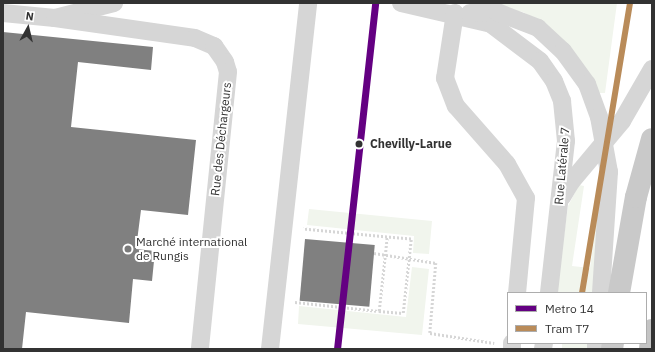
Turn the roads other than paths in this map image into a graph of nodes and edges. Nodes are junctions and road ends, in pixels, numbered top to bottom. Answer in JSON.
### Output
{"nodes":[{"id":1,"x":114,"y":3,"type":"edge"},
{"id":2,"x":308,"y":3,"type":"edge"},
{"id":3,"x":401,"y":3,"type":"edge"},
{"id":4,"x":56,"y":11,"type":"edge"},
{"id":5,"x":3,"y":13,"type":"edge"},
{"id":6,"x":455,"y":13,"type":"junction"},
{"id":7,"x":652,"y":69,"type":"edge"},
{"id":8,"x":652,"y":138,"type":"edge"},
{"id":9,"x":604,"y":142,"type":"junction"},
{"id":10,"x":558,"y":213,"type":"junction"},
{"id":11,"x":517,"y":292,"type":"edge"},
{"id":12,"x":549,"y":292,"type":"edge"},
{"id":13,"x":601,"y":292,"type":"edge"},
{"id":14,"x":619,"y":292,"type":"edge"},
{"id":15,"x":652,"y":330,"type":"edge"},
{"id":16,"x":200,"y":349,"type":"edge"},
{"id":17,"x":270,"y":349,"type":"edge"},
{"id":18,"x":650,"y":349,"type":"edge"}],
"edges":[{"from":1,"to":4,"type":"street"},
{"from":2,"to":17,"type":"street"},
{"from":3,"to":6,"type":"street"},
{"from":4,"to":5,"type":"street","name":"Rue des Déchargeurs"},
{"from":4,"to":16,"type":"street","name":"Rue des Déchargeurs"},
{"from":6,"to":9,"type":"street"},
{"from":6,"to":10,"type":"street","name":"Rue Latérale 7"},
{"from":6,"to":11,"type":"street"},
{"from":7,"to":9,"type":"street"},
{"from":8,"to":14,"type":"main road"},
{"from":9,"to":10,"type":"street"},
{"from":9,"to":13,"type":"street"},
{"from":10,"to":12,"type":"street","name":"Rue Latérale 7"},
{"from":15,"to":18,"type":"highway"}]}
